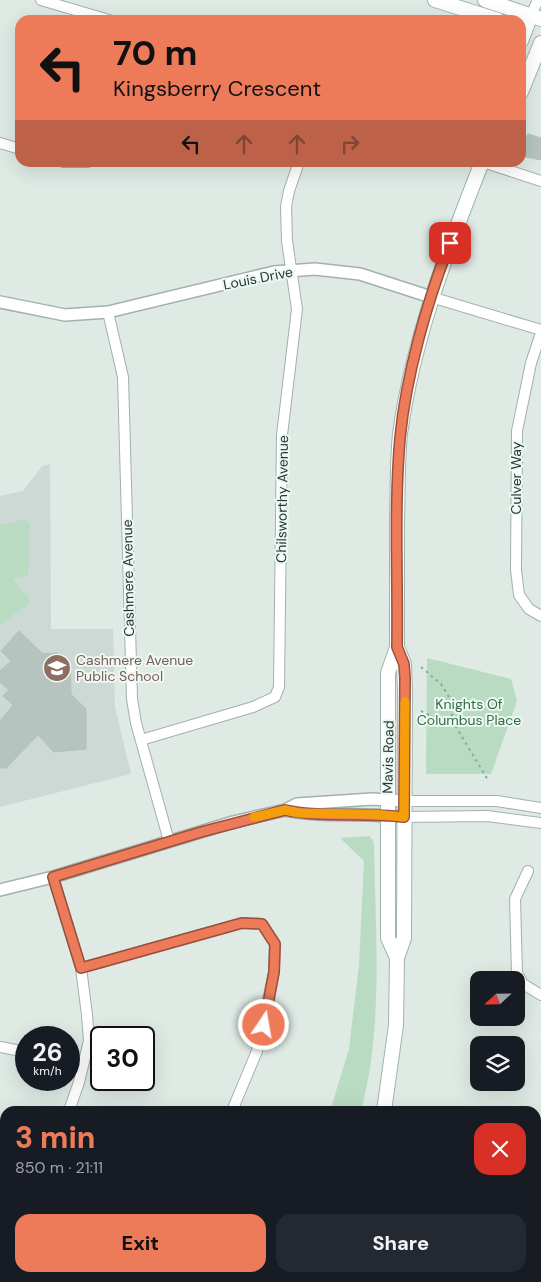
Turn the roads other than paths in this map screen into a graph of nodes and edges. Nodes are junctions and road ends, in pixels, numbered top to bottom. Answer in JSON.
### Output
{"nodes":[{"id":1,"x":41,"y":0,"type":"edge"},
{"id":2,"x":433,"y":0,"type":"edge"},
{"id":3,"x":485,"y":0,"type":"edge"},
{"id":4,"x":538,"y":0,"type":"edge"},
{"id":5,"x":92,"y":15,"type":"edge"},
{"id":6,"x":458,"y":15,"type":"edge"},
{"id":7,"x":482,"y":15,"type":"edge"},
{"id":8,"x":536,"y":17,"type":"edge"},
{"id":9,"x":526,"y":29,"type":"edge"},
{"id":10,"x":526,"y":33,"type":"edge"},
{"id":11,"x":541,"y":36,"type":"edge"},
{"id":12,"x":541,"y":43,"type":"edge"},
{"id":13,"x":526,"y":80,"type":"edge"},
{"id":14,"x":0,"y":143,"type":"edge"},
{"id":15,"x":15,"y":148,"type":"edge"},
{"id":16,"x":296,"y":167,"type":"edge"},
{"id":17,"x":480,"y":167,"type":"edge"},
{"id":18,"x":498,"y":167,"type":"edge"},
{"id":19,"x":541,"y":181,"type":"edge"},
{"id":20,"x":292,"y":270,"type":"junction"},
{"id":21,"x":431,"y":297,"type":"junction"},
{"id":22,"x":0,"y":302,"type":"edge"},
{"id":23,"x":108,"y":312,"type":"junction"},
{"id":24,"x":541,"y":332,"type":"edge"},
{"id":25,"x":541,"y":616,"type":"edge"},
{"id":26,"x":397,"y":647,"type":"junction"},
{"id":27,"x":140,"y":740,"type":"junction"},
{"id":28,"x":387,"y":801,"type":"junction"},
{"id":29,"x":405,"y":801,"type":"junction"},
{"id":30,"x":541,"y":808,"type":"edge"},
{"id":31,"x":285,"y":810,"type":"junction"},
{"id":32,"x":388,"y":815,"type":"junction"},
{"id":33,"x":404,"y":817,"type":"junction"},
{"id":34,"x":541,"y":823,"type":"edge"},
{"id":35,"x":169,"y":841,"type":"junction"},
{"id":36,"x":528,"y":871,"type":"dead end"},
{"id":37,"x":53,"y":877,"type":"junction"},
{"id":38,"x":0,"y":890,"type":"edge"},
{"id":39,"x":398,"y":958,"type":"junction"},
{"id":40,"x":81,"y":968,"type":"junction"},
{"id":41,"x":541,"y":995,"type":"edge"},
{"id":42,"x":0,"y":1047,"type":"edge"},
{"id":43,"x":15,"y":1050,"type":"edge"},
{"id":44,"x":80,"y":1062,"type":"edge"},
{"id":45,"x":83,"y":1062,"type":"junction"},
{"id":46,"x":70,"y":1106,"type":"edge"},
{"id":47,"x":234,"y":1106,"type":"edge"},
{"id":48,"x":385,"y":1106,"type":"edge"}],
"edges":[{"from":1,"to":5,"type":"street"},
{"from":2,"to":6,"type":"main road"},
{"from":2,"to":7,"type":"main road"},
{"from":3,"to":8,"type":"main road"},
{"from":4,"to":8,"type":"street"},
{"from":8,"to":9,"type":"main road"},
{"from":10,"to":11,"type":"main road"},
{"from":12,"to":13,"type":"main road"},
{"from":14,"to":15,"type":"street"},
{"from":16,"to":20,"type":"street","name":"Chilsworthy Avenue"},
{"from":17,"to":21,"type":"main road","name":"Mavis Road"},
{"from":18,"to":19,"type":"street"},
{"from":20,"to":21,"type":"street","name":"Louis Drive"},
{"from":20,"to":23,"type":"street","name":"Louis Drive"},
{"from":20,"to":27,"type":"street","name":"Chilsworthy Avenue"},
{"from":21,"to":24,"type":"street","name":"Louis Drive"},
{"from":21,"to":26,"type":"main road","name":"Mavis Road"},
{"from":22,"to":23,"type":"street","name":"Louis Drive"},
{"from":23,"to":27,"type":"street","name":"Cashmere Avenue"},
{"from":24,"to":25,"type":"street","name":"Culver Way"},
{"from":26,"to":28,"type":"main road","name":"Mavis Road"},
{"from":26,"to":29,"type":"main road","name":"Mavis Road"},
{"from":27,"to":35,"type":"street","name":"Cashmere Avenue"},
{"from":28,"to":29,"type":"street"},
{"from":28,"to":31,"type":"street"},
{"from":28,"to":32,"type":"main road","name":"Mavis Road"},
{"from":29,"to":30,"type":"street"},
{"from":29,"to":33,"type":"main road","name":"Mavis Road"},
{"from":31,"to":32,"type":"street"},
{"from":31,"to":35,"type":"street"},
{"from":32,"to":33,"type":"street"},
{"from":32,"to":39,"type":"main road","name":"Mavis Road"},
{"from":33,"to":34,"type":"street"},
{"from":33,"to":39,"type":"main road","name":"Mavis Road"},
{"from":35,"to":37,"type":"street"},
{"from":36,"to":41,"type":"street"},
{"from":37,"to":38,"type":"street"},
{"from":37,"to":40,"type":"street"},
{"from":39,"to":48,"type":"main road","name":"Mavis Road"},
{"from":40,"to":45,"type":"street"},
{"from":40,"to":47,"type":"street"},
{"from":42,"to":43,"type":"street"},
{"from":44,"to":45,"type":"street"},
{"from":45,"to":46,"type":"street"}]}
